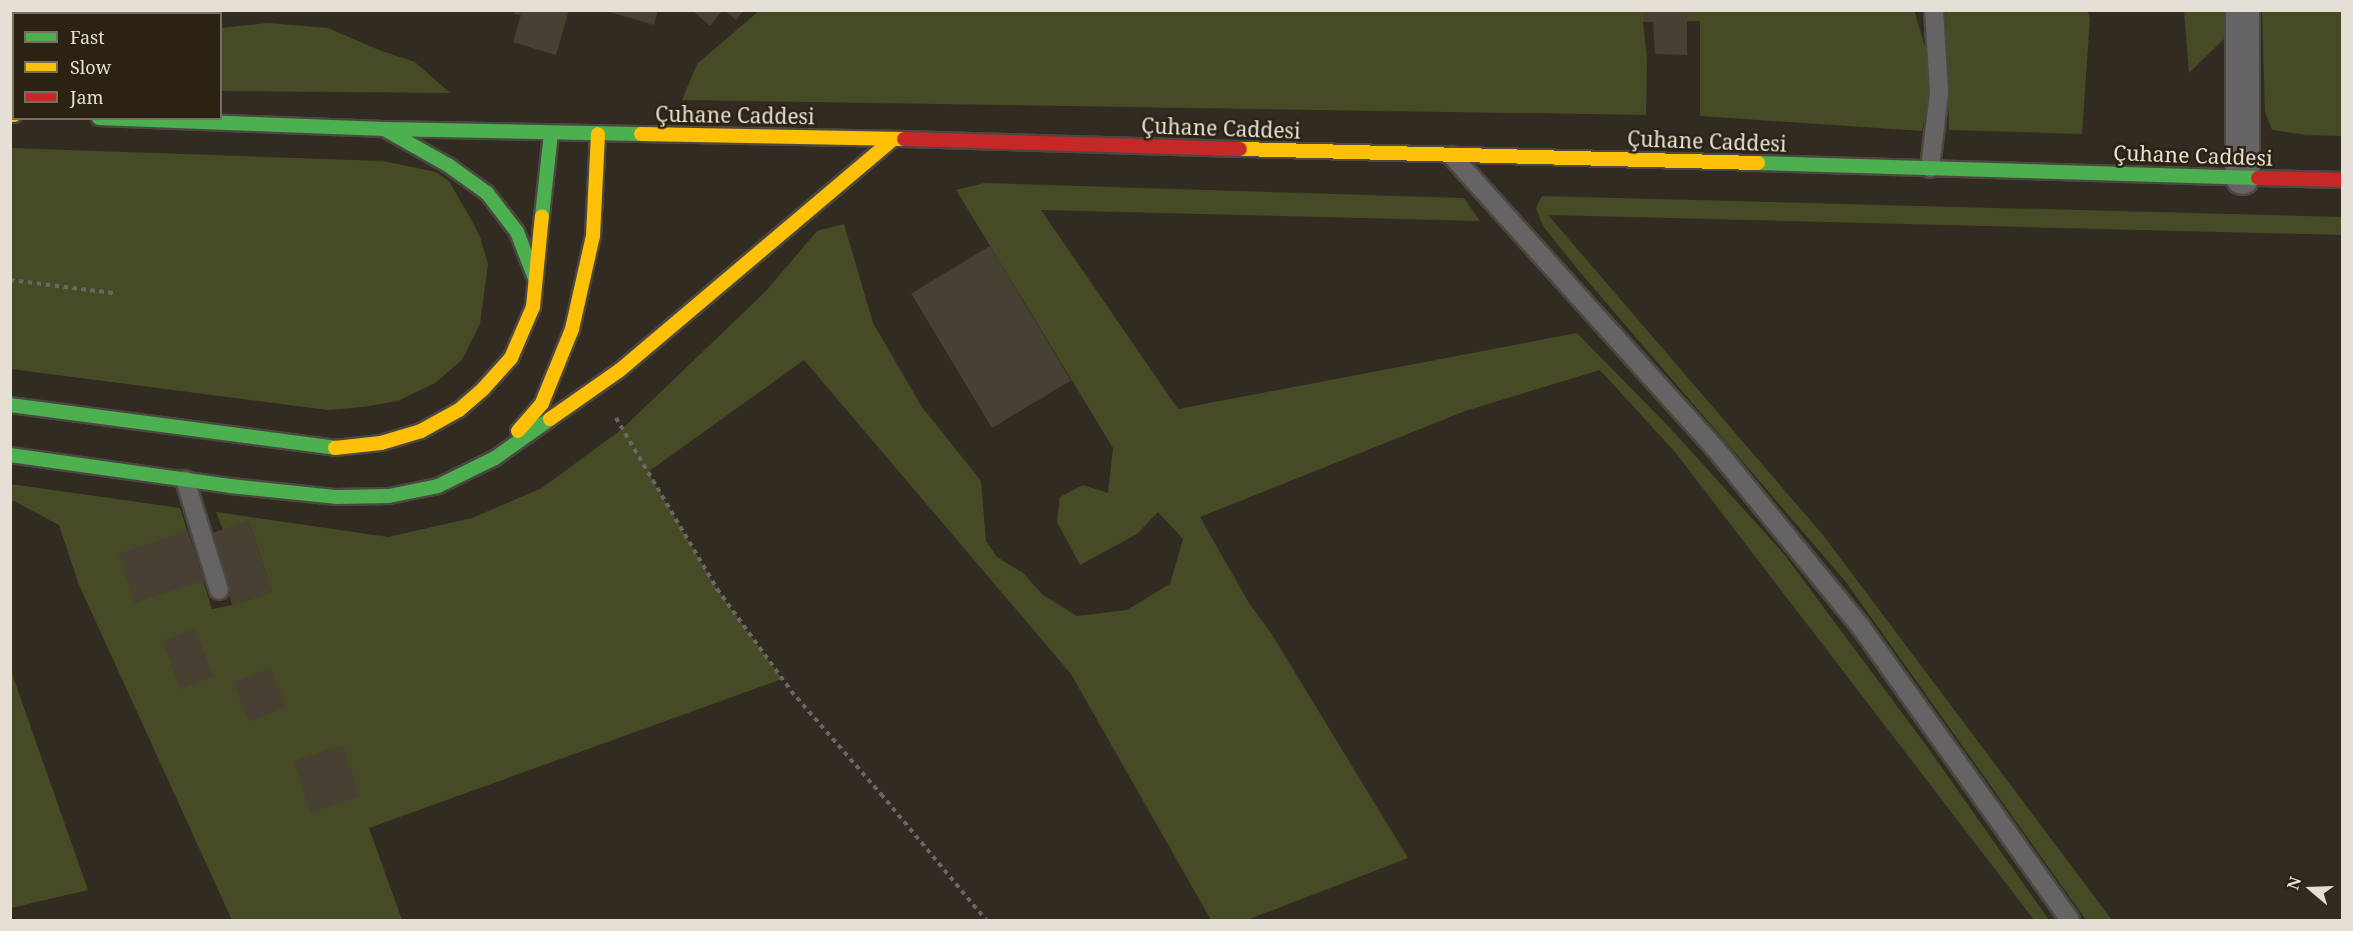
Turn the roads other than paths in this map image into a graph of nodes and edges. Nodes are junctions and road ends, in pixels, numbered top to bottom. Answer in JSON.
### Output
{"nodes":[{"id":1,"x":1934,"y":10,"type":"edge"},
{"id":2,"x":2242,"y":10,"type":"edge"},
{"id":3,"x":151,"y":120,"type":"edge"},
{"id":4,"x":384,"y":129,"type":"junction"},
{"id":5,"x":551,"y":133,"type":"junction"},
{"id":6,"x":597,"y":134,"type":"junction"},
{"id":7,"x":892,"y":140,"type":"junction"},
{"id":8,"x":1452,"y":156,"type":"junction"},
{"id":9,"x":1929,"y":168,"type":"junction"},
{"id":10,"x":2242,"y":177,"type":"junction"},
{"id":11,"x":2343,"y":180,"type":"edge"},
{"id":12,"x":537,"y":284,"type":"junction"},
{"id":13,"x":10,"y":405,"type":"edge"},
{"id":14,"x":10,"y":455,"type":"edge"},
{"id":15,"x":495,"y":458,"type":"junction"},
{"id":16,"x":185,"y":480,"type":"junction"},
{"id":17,"x":219,"y":591,"type":"dead end"},
{"id":18,"x":2070,"y":921,"type":"edge"}],
"edges":[{"from":1,"to":9,"type":"lane"},
{"from":2,"to":10,"type":"street"},
{"from":3,"to":4,"type":"main road","name":"Çuhane Caddesi"},
{"from":4,"to":5,"type":"main road","name":"Çuhane Caddesi"},
{"from":4,"to":12,"type":"main road"},
{"from":5,"to":6,"type":"main road","name":"Çuhane Caddesi"},
{"from":5,"to":12,"type":"main road"},
{"from":6,"to":7,"type":"main road","name":"Çuhane Caddesi"},
{"from":6,"to":15,"type":"main road"},
{"from":7,"to":8,"type":"main road","name":"Çuhane Caddesi"},
{"from":7,"to":15,"type":"main road"},
{"from":8,"to":9,"type":"main road","name":"Çuhane Caddesi"},
{"from":8,"to":18,"type":"lane"},
{"from":9,"to":10,"type":"main road","name":"Çuhane Caddesi"},
{"from":10,"to":11,"type":"main road","name":"Çuhane Caddesi"},
{"from":12,"to":13,"type":"main road"},
{"from":14,"to":16,"type":"main road"},
{"from":15,"to":16,"type":"main road"},
{"from":16,"to":17,"type":"lane"}]}
